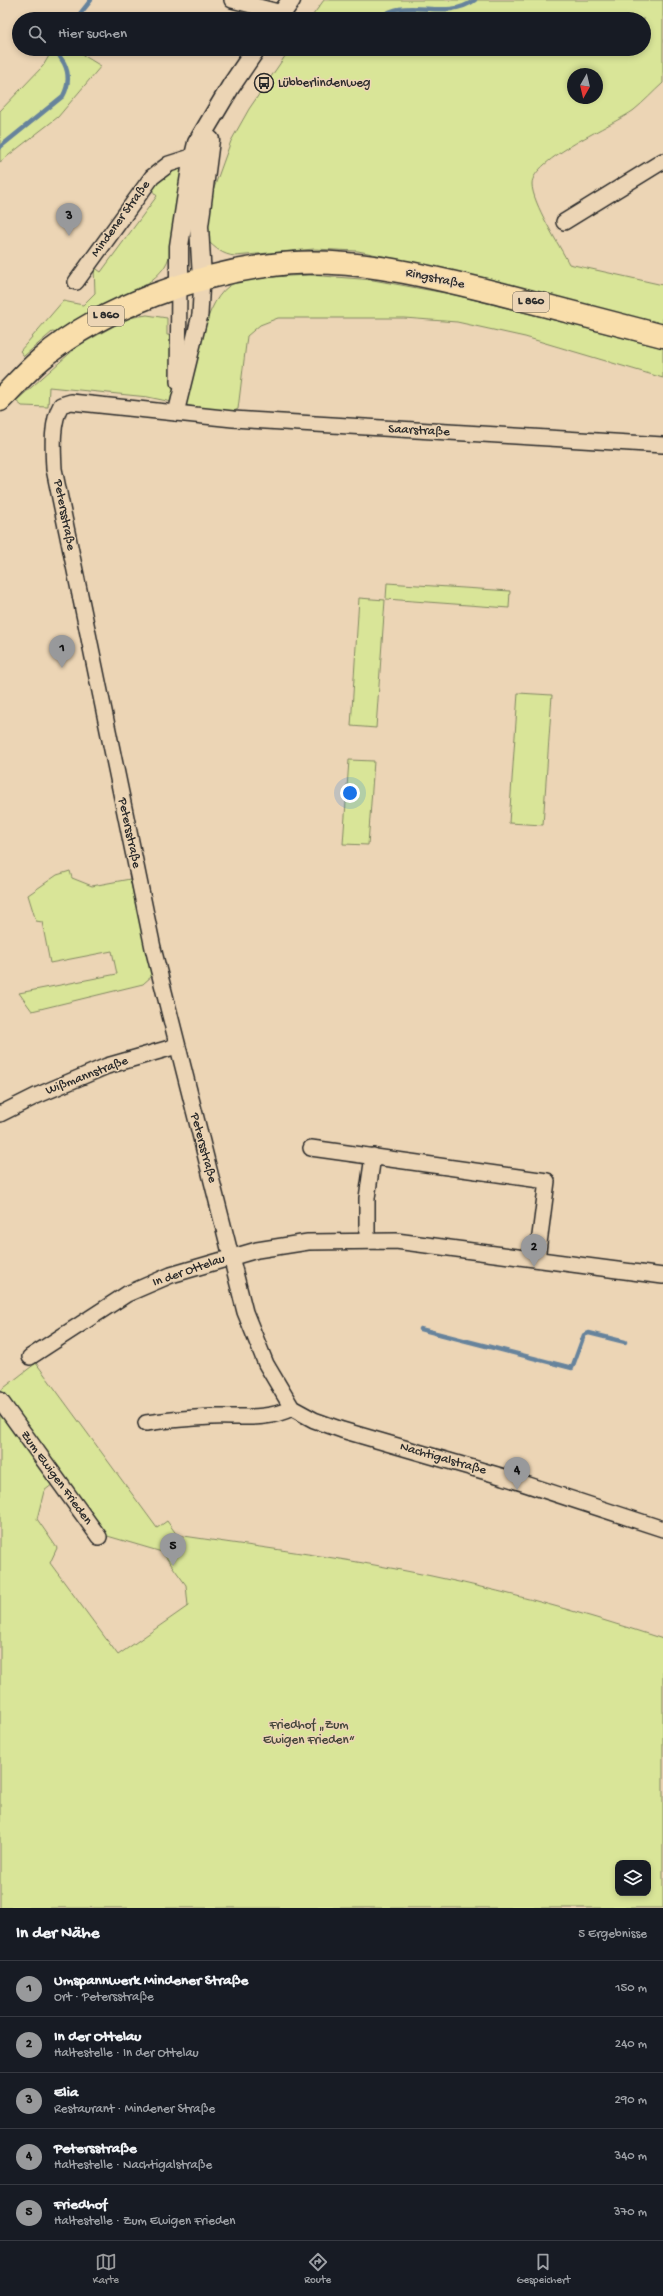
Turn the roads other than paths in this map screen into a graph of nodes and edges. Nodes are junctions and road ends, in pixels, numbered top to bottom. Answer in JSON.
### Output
{"nodes":[{"id":1,"x":232,"y":0,"type":"edge"},
{"id":2,"x":283,"y":11,"type":"edge"},
{"id":3,"x":251,"y":56,"type":"edge"},
{"id":4,"x":218,"y":108,"type":"junction"},
{"id":5,"x":194,"y":156,"type":"junction"},
{"id":6,"x":663,"y":161,"type":"edge"},
{"id":7,"x":564,"y":222,"type":"dead end"},
{"id":8,"x":202,"y":278,"type":"junction"},
{"id":9,"x":76,"y":282,"type":"dead end"},
{"id":10,"x":179,"y":286,"type":"junction"},
{"id":11,"x":663,"y":336,"type":"edge"},
{"id":12,"x":0,"y":400,"type":"edge"},
{"id":13,"x":61,"y":405,"type":"joint"},
{"id":14,"x":176,"y":413,"type":"junction"},
{"id":15,"x":663,"y":445,"type":"edge"},
{"id":16,"x":177,"y":1046,"type":"junction"},
{"id":17,"x":0,"y":1114,"type":"edge"},
{"id":18,"x":311,"y":1148,"type":"dead end"},
{"id":19,"x":373,"y":1156,"type":"junction"},
{"id":20,"x":367,"y":1240,"type":"junction"},
{"id":21,"x":232,"y":1257,"type":"junction"},
{"id":22,"x":537,"y":1259,"type":"junction"},
{"id":23,"x":663,"y":1276,"type":"edge"},
{"id":24,"x":30,"y":1357,"type":"dead end"},
{"id":25,"x":0,"y":1400,"type":"edge"},
{"id":26,"x":292,"y":1408,"type":"junction"},
{"id":27,"x":146,"y":1423,"type":"dead end"},
{"id":28,"x":663,"y":1529,"type":"edge"},
{"id":29,"x":99,"y":1537,"type":"dead end"}],
"edges":[{"from":1,"to":2,"type":"street"},
{"from":3,"to":4,"type":"street"},
{"from":4,"to":5,"type":"street"},
{"from":4,"to":8,"type":"street"},
{"from":5,"to":9,"type":"street","name":"Mindener Straße"},
{"from":5,"to":10,"type":"street"},
{"from":6,"to":7,"type":"street"},
{"from":8,"to":10,"type":"main road","number":"L 860"},
{"from":8,"to":11,"type":"main road","name":"Ringstraße","number":"L 860"},
{"from":8,"to":14,"type":"street"},
{"from":10,"to":12,"type":"main road","number":"L 860"},
{"from":10,"to":14,"type":"street"},
{"from":13,"to":14,"type":"street","name":"Saarstraße"},
{"from":13,"to":16,"type":"street","name":"Petersstraße"},
{"from":14,"to":15,"type":"street","name":"Saarstraße"},
{"from":16,"to":17,"type":"street","name":"Wißmannstraße"},
{"from":16,"to":21,"type":"street","name":"Petersstraße"},
{"from":18,"to":19,"type":"street"},
{"from":19,"to":20,"type":"street"},
{"from":19,"to":22,"type":"street"},
{"from":20,"to":21,"type":"street","name":"In der Ottelau"},
{"from":20,"to":22,"type":"street","name":"In der Ottelau"},
{"from":21,"to":24,"type":"street","name":"In der Ottelau"},
{"from":21,"to":26,"type":"street"},
{"from":22,"to":23,"type":"street","name":"In der Ottelau"},
{"from":25,"to":29,"type":"street","name":"Zum Ewigen Frieden"},
{"from":26,"to":27,"type":"street"},
{"from":26,"to":28,"type":"street","name":"Nachtigalstraße"}]}
